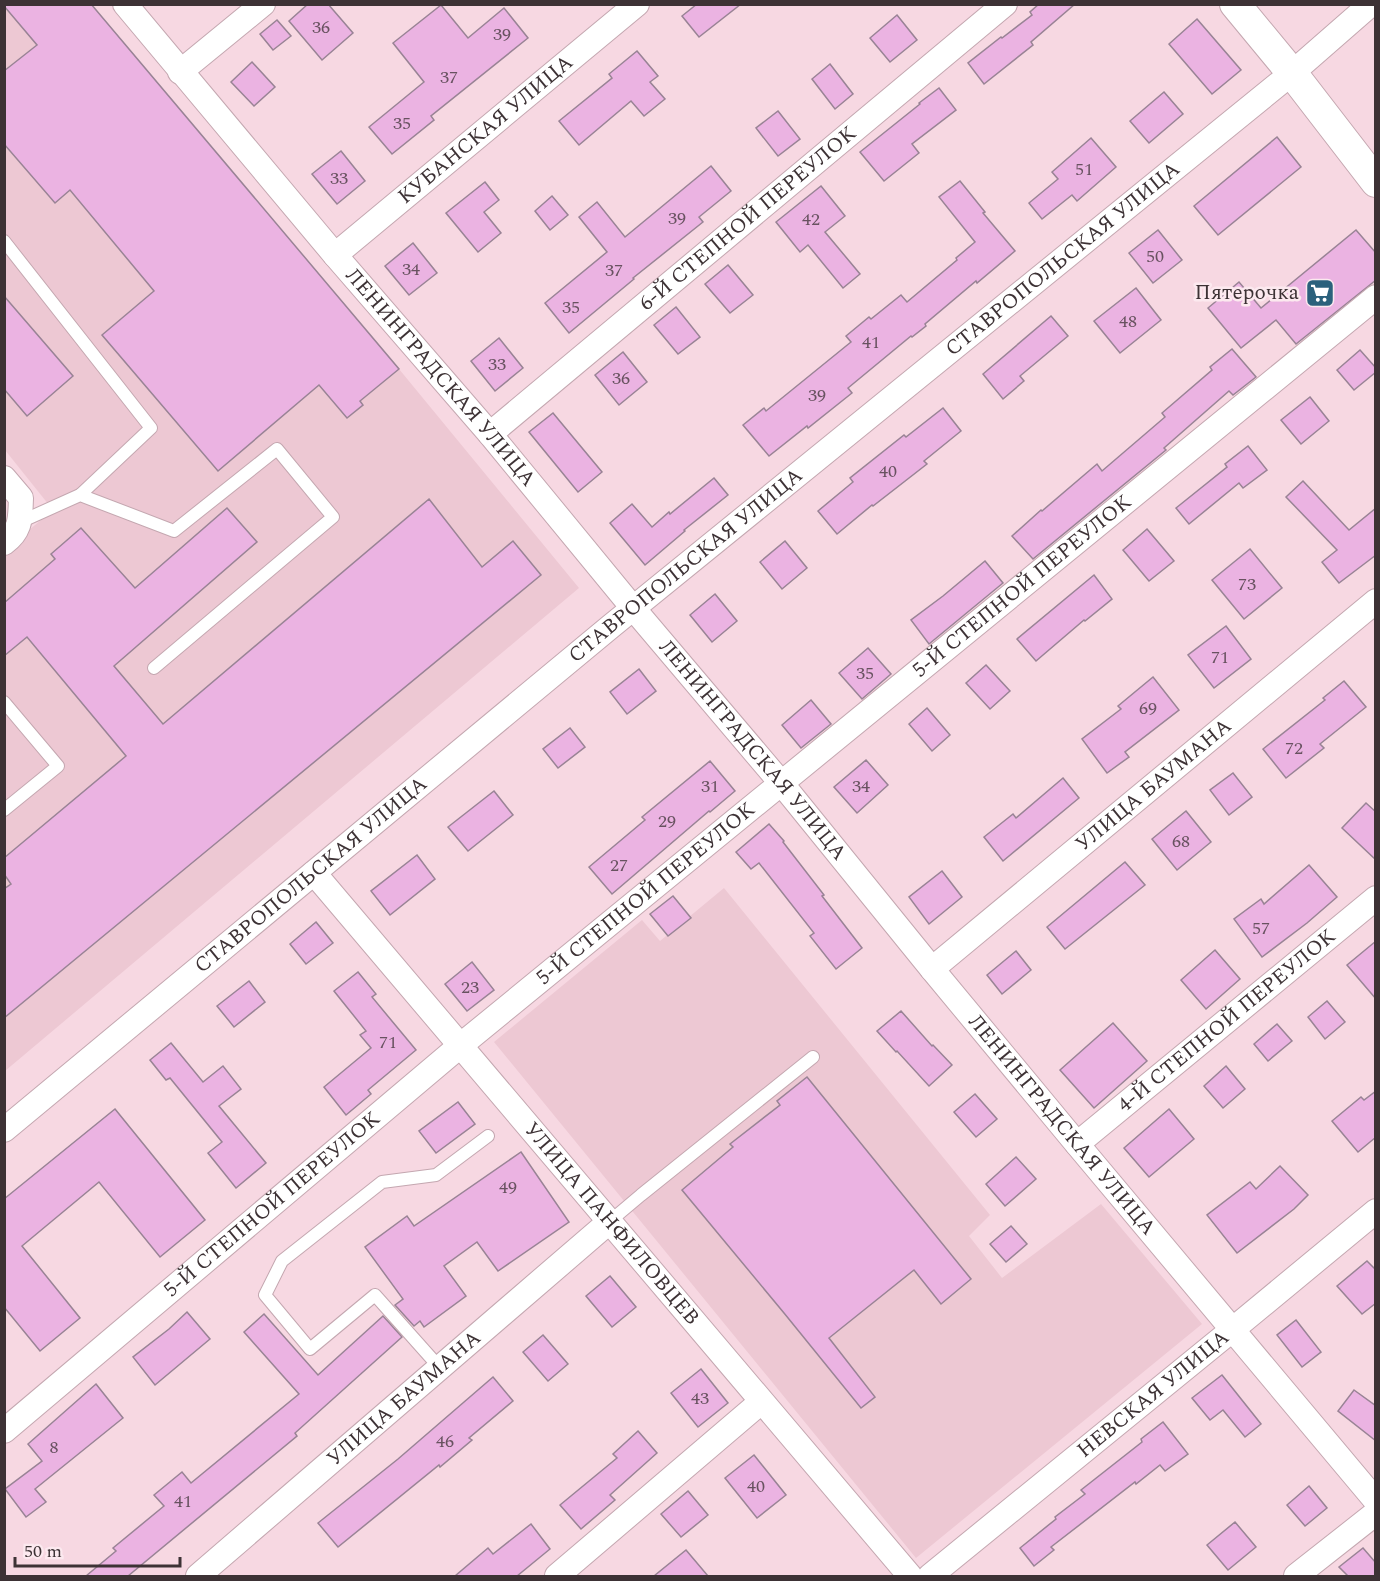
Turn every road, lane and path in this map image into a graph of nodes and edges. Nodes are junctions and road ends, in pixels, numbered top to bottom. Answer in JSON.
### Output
{"nodes":[{"id":1,"x":125,"y":4,"type":"edge"},
{"id":2,"x":263,"y":4,"type":"edge"},
{"id":3,"x":636,"y":4,"type":"edge"},
{"id":4,"x":1005,"y":4,"type":"edge"},
{"id":5,"x":1235,"y":4,"type":"edge"},
{"id":6,"x":1371,"y":4,"type":"edge"},
{"id":7,"x":180,"y":72,"type":"junction"},
{"id":8,"x":1292,"y":73,"type":"junction"},
{"id":9,"x":1376,"y":182,"type":"edge"},
{"id":10,"x":4,"y":241,"type":"edge"},
{"id":11,"x":335,"y":255,"type":"junction"},
{"id":12,"x":1376,"y":297,"type":"edge"},
{"id":13,"x":490,"y":434,"type":"junction"},
{"id":14,"x":4,"y":478,"type":"edge"},
{"id":15,"x":80,"y":495,"type":"junction"},
{"id":16,"x":20,"y":522,"type":"junction"},
{"id":17,"x":4,"y":543,"type":"edge"},
{"id":18,"x":1376,"y":601,"type":"edge"},
{"id":19,"x":633,"y":608,"type":"junction"},
{"id":20,"x":154,"y":668,"type":"dead end"},
{"id":21,"x":4,"y":702,"type":"edge"},
{"id":22,"x":782,"y":784,"type":"junction"},
{"id":23,"x":4,"y":810,"type":"edge"},
{"id":24,"x":314,"y":873,"type":"junction"},
{"id":25,"x":1376,"y":898,"type":"edge"},
{"id":26,"x":932,"y":969,"type":"junction"},
{"id":27,"x":461,"y":1046,"type":"junction"},
{"id":28,"x":813,"y":1057,"type":"dead end"},
{"id":29,"x":4,"y":1130,"type":"edge"},
{"id":30,"x":488,"y":1136,"type":"dead end"},
{"id":31,"x":1077,"y":1144,"type":"junction"},
{"id":32,"x":1376,"y":1210,"type":"edge"},
{"id":33,"x":609,"y":1222,"type":"junction"},
{"id":34,"x":1233,"y":1330,"type":"junction"},
{"id":35,"x":440,"y":1368,"type":"junction"},
{"id":36,"x":761,"y":1402,"type":"junction"},
{"id":37,"x":4,"y":1431,"type":"edge"},
{"id":38,"x":1376,"y":1501,"type":"edge"},
{"id":39,"x":1376,"y":1513,"type":"edge"},
{"id":40,"x":198,"y":1576,"type":"edge"},
{"id":41,"x":557,"y":1576,"type":"edge"},
{"id":42,"x":910,"y":1576,"type":"edge"},
{"id":43,"x":930,"y":1576,"type":"edge"},
{"id":44,"x":1296,"y":1576,"type":"edge"}],
"edges":[{"from":1,"to":7,"type":"street","name":"ЛЕНИНГРАДСКАЯ УЛИЦА"},
{"from":2,"to":7,"type":"street"},
{"from":3,"to":11,"type":"street","name":"КУБАНСКАЯ УЛИЦА"},
{"from":4,"to":13,"type":"street","name":"6-Й СТЕПНОЙ ПЕРЕУЛОК"},
{"from":5,"to":8,"type":"street"},
{"from":6,"to":8,"type":"street","name":"СТАВРОПОЛЬСКАЯ УЛИЦА"},
{"from":7,"to":11,"type":"street","name":"ЛЕНИНГРАДСКАЯ УЛИЦА"},
{"from":8,"to":9,"type":"street"},
{"from":8,"to":19,"type":"street","name":"СТАВРОПОЛЬСКАЯ УЛИЦА"},
{"from":10,"to":15,"type":"lane"},
{"from":11,"to":13,"type":"street","name":"ЛЕНИНГРАДСКАЯ УЛИЦА"},
{"from":12,"to":22,"type":"street","name":"5-Й СТЕПНОЙ ПЕРЕУЛОК"},
{"from":13,"to":19,"type":"street","name":"ЛЕНИНГРАДСКАЯ УЛИЦА"},
{"from":14,"to":16,"type":"street"},
{"from":15,"to":16,"type":"lane"},
{"from":15,"to":20,"type":"lane"},
{"from":16,"to":17,"type":"street"},
{"from":18,"to":26,"type":"street","name":"УЛИЦА БАУМАНА"},
{"from":19,"to":22,"type":"street","name":"ЛЕНИНГРАДСКАЯ УЛИЦА"},
{"from":19,"to":24,"type":"street","name":"СТАВРОПОЛЬСКАЯ УЛИЦА"},
{"from":21,"to":23,"type":"lane"},
{"from":22,"to":26,"type":"street","name":"ЛЕНИНГРАДСКАЯ УЛИЦА"},
{"from":22,"to":27,"type":"street","name":"5-Й СТЕПНОЙ ПЕРЕУЛОК"},
{"from":24,"to":27,"type":"street","name":"УЛИЦА ПАНФИЛОВЦЕВ"},
{"from":24,"to":29,"type":"street","name":"СТАВРОПОЛЬСКАЯ УЛИЦА"},
{"from":25,"to":31,"type":"street","name":"4-Й СТЕПНОЙ ПЕРЕУЛОК"},
{"from":26,"to":31,"type":"street","name":"ЛЕНИНГРАДСКАЯ УЛИЦА"},
{"from":27,"to":33,"type":"street","name":"УЛИЦА ПАНФИЛОВЦЕВ"},
{"from":27,"to":37,"type":"street","name":"5-Й СТЕПНОЙ ПЕРЕУЛОК"},
{"from":28,"to":33,"type":"lane"},
{"from":30,"to":35,"type":"lane"},
{"from":31,"to":34,"type":"street","name":"ЛЕНИНГРАДСКАЯ УЛИЦА"},
{"from":32,"to":34,"type":"street","name":"НЕВСКАЯ УЛИЦА"},
{"from":33,"to":35,"type":"street","name":"УЛИЦА БАУМАНА"},
{"from":33,"to":36,"type":"street","name":"УЛИЦА ПАНФИЛОВЦЕВ"},
{"from":34,"to":38,"type":"street","name":"ЛЕНИНГРАДСКАЯ УЛИЦА"},
{"from":34,"to":43,"type":"street","name":"НЕВСКАЯ УЛИЦА"},
{"from":35,"to":40,"type":"street","name":"УЛИЦА БАУМАНА"},
{"from":36,"to":41,"type":"street"},
{"from":36,"to":42,"type":"street","name":"УЛИЦА ПАНФИЛОВЦЕВ"},
{"from":39,"to":44,"type":"street"}]}
